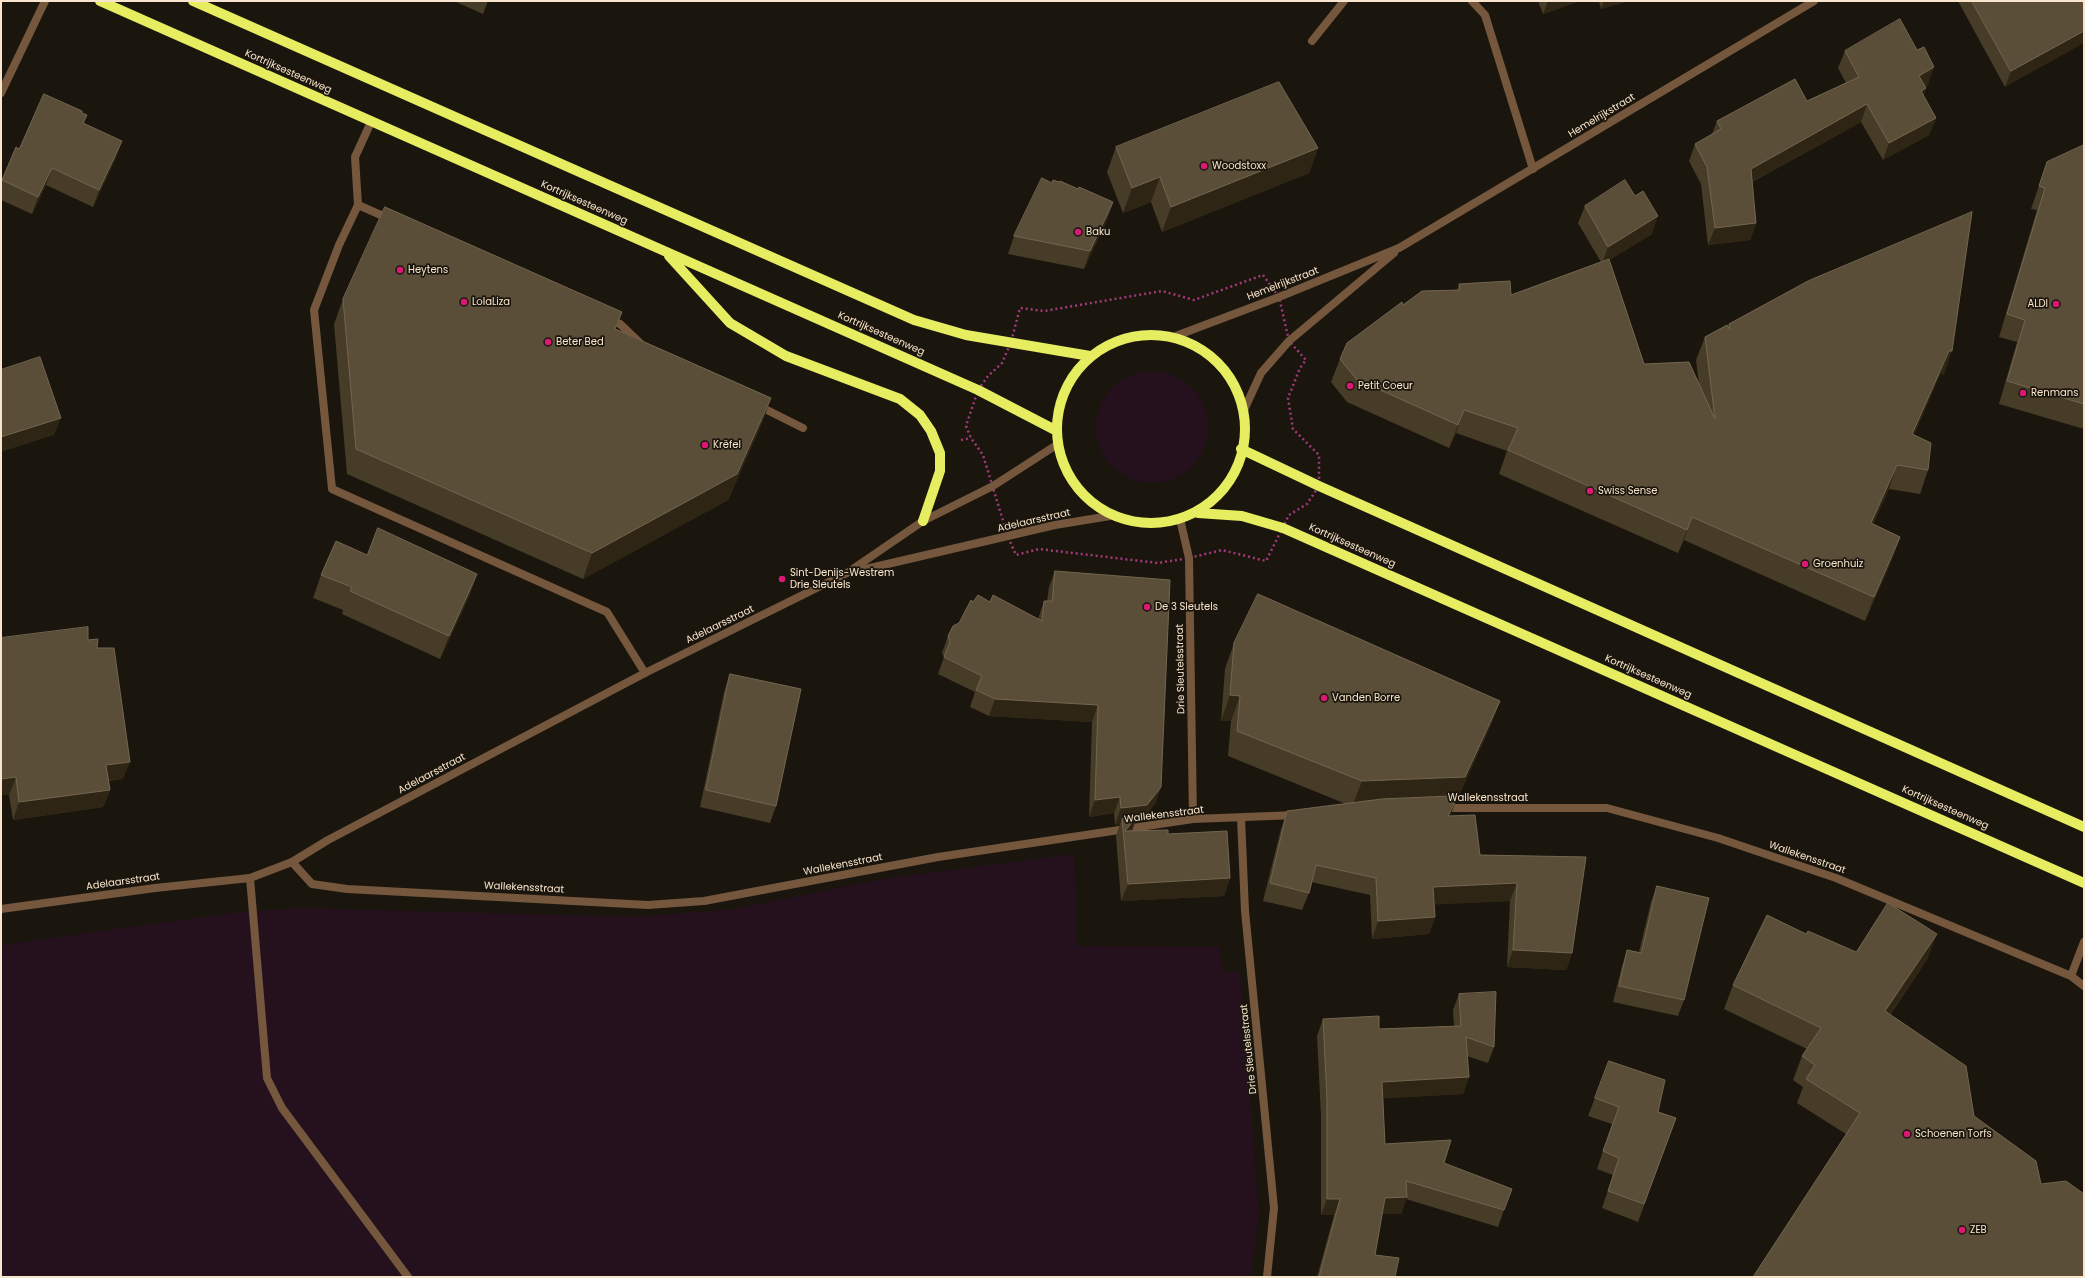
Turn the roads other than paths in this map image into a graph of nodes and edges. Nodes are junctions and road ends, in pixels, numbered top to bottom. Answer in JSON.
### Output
{"nodes":[{"id":1,"x":44,"y":1,"type":"edge"},
{"id":2,"x":100,"y":1,"type":"edge"},
{"id":3,"x":193,"y":1,"type":"edge"},
{"id":4,"x":1344,"y":1,"type":"edge"},
{"id":5,"x":1472,"y":1,"type":"edge"},
{"id":6,"x":1814,"y":1,"type":"edge"},
{"id":7,"x":1312,"y":42,"type":"dead end"},
{"id":8,"x":1,"y":93,"type":"edge"},
{"id":9,"x":371,"y":122,"type":"junction"},
{"id":10,"x":1533,"y":169,"type":"junction"},
{"id":11,"x":358,"y":205,"type":"junction"},
{"id":12,"x":394,"y":222,"type":"edge"},
{"id":13,"x":1399,"y":248,"type":"junction"},
{"id":14,"x":666,"y":253,"type":"junction"},
{"id":15,"x":598,"y":314,"type":"edge"},
{"id":16,"x":1173,"y":336,"type":"junction"},
{"id":17,"x":648,"y":351,"type":"edge"},
{"id":18,"x":1090,"y":356,"type":"junction"},
{"id":19,"x":746,"y":400,"type":"edge"},
{"id":20,"x":1244,"y":410,"type":"junction"},
{"id":21,"x":803,"y":428,"type":"dead end"},
{"id":22,"x":1057,"y":431,"type":"junction"},
{"id":23,"x":1058,"y":444,"type":"junction"},
{"id":24,"x":1242,"y":450,"type":"junction"},
{"id":25,"x":1198,"y":513,"type":"junction"},
{"id":26,"x":1110,"y":516,"type":"junction"},
{"id":27,"x":1180,"y":519,"type":"junction"},
{"id":28,"x":923,"y":521,"type":"junction"},
{"id":29,"x":847,"y":573,"type":"junction"},
{"id":30,"x":645,"y":674,"type":"junction"},
{"id":31,"x":1434,"y":809,"type":"edge"},
{"id":32,"x":1303,"y":815,"type":"edge"},
{"id":33,"x":1241,"y":818,"type":"junction"},
{"id":34,"x":1193,"y":820,"type":"junction"},
{"id":35,"x":2084,"y":827,"type":"edge"},
{"id":36,"x":292,"y":862,"type":"junction"},
{"id":37,"x":250,"y":878,"type":"junction"},
{"id":38,"x":2084,"y":883,"type":"edge"},
{"id":39,"x":1,"y":909,"type":"edge"},
{"id":40,"x":2084,"y":942,"type":"edge"},
{"id":41,"x":2071,"y":976,"type":"junction"},
{"id":42,"x":2084,"y":986,"type":"edge"},
{"id":43,"x":408,"y":1277,"type":"edge"},
{"id":44,"x":1267,"y":1277,"type":"edge"}],
"edges":[{"from":1,"to":8,"type":"street"},
{"from":2,"to":9,"type":"main road","name":"Kortrijksesteenweg"},
{"from":3,"to":18,"type":"main road"},
{"from":4,"to":7,"type":"street"},
{"from":5,"to":10,"type":"street"},
{"from":6,"to":10,"type":"street","name":"Hemelrijkstraat"},
{"from":9,"to":11,"type":"street"},
{"from":9,"to":14,"type":"main road","name":"Kortrijksesteenweg"},
{"from":10,"to":13,"type":"street","name":"Hemelrijkstraat"},
{"from":11,"to":12,"type":"street"},
{"from":11,"to":30,"type":"street"},
{"from":13,"to":16,"type":"street","name":"Hemelrijkstraat"},
{"from":13,"to":20,"type":"street","name":"Hemelrijkstraat"},
{"from":14,"to":22,"type":"main road","name":"Kortrijksesteenweg"},
{"from":14,"to":28,"type":"main road"},
{"from":15,"to":17,"type":"street"},
{"from":16,"to":18,"type":"main road"},
{"from":16,"to":20,"type":"main road"},
{"from":18,"to":22,"type":"main road"},
{"from":19,"to":21,"type":"street"},
{"from":20,"to":24,"type":"main road"},
{"from":22,"to":23,"type":"main road"},
{"from":23,"to":26,"type":"main road"},
{"from":23,"to":28,"type":"street","name":"Adelaarsstraat"},
{"from":24,"to":25,"type":"main road"},
{"from":24,"to":35,"type":"main road"},
{"from":25,"to":27,"type":"main road"},
{"from":25,"to":38,"type":"main road","name":"Kortrijksesteenweg"},
{"from":26,"to":27,"type":"main road"},
{"from":26,"to":29,"type":"street","name":"Adelaarsstraat"},
{"from":27,"to":34,"type":"street","name":"Drie Sleutelsstraat"},
{"from":28,"to":29,"type":"street","name":"Adelaarsstraat"},
{"from":29,"to":30,"type":"street","name":"Adelaarsstraat"},
{"from":30,"to":36,"type":"street","name":"Adelaarsstraat"},
{"from":31,"to":41,"type":"street","name":"Wallekensstraat"},
{"from":32,"to":33,"type":"street","name":"Wallekensstraat"},
{"from":33,"to":34,"type":"street","name":"Wallekensstraat"},
{"from":33,"to":44,"type":"street","name":"Drie Sleutelsstraat"},
{"from":34,"to":36,"type":"street","name":"Wallekensstraat"},
{"from":36,"to":37,"type":"street","name":"Adelaarsstraat"},
{"from":37,"to":39,"type":"street","name":"Adelaarsstraat"},
{"from":37,"to":43,"type":"street"},
{"from":40,"to":41,"type":"street"},
{"from":41,"to":42,"type":"street","name":"Wallekensstraat"}]}
